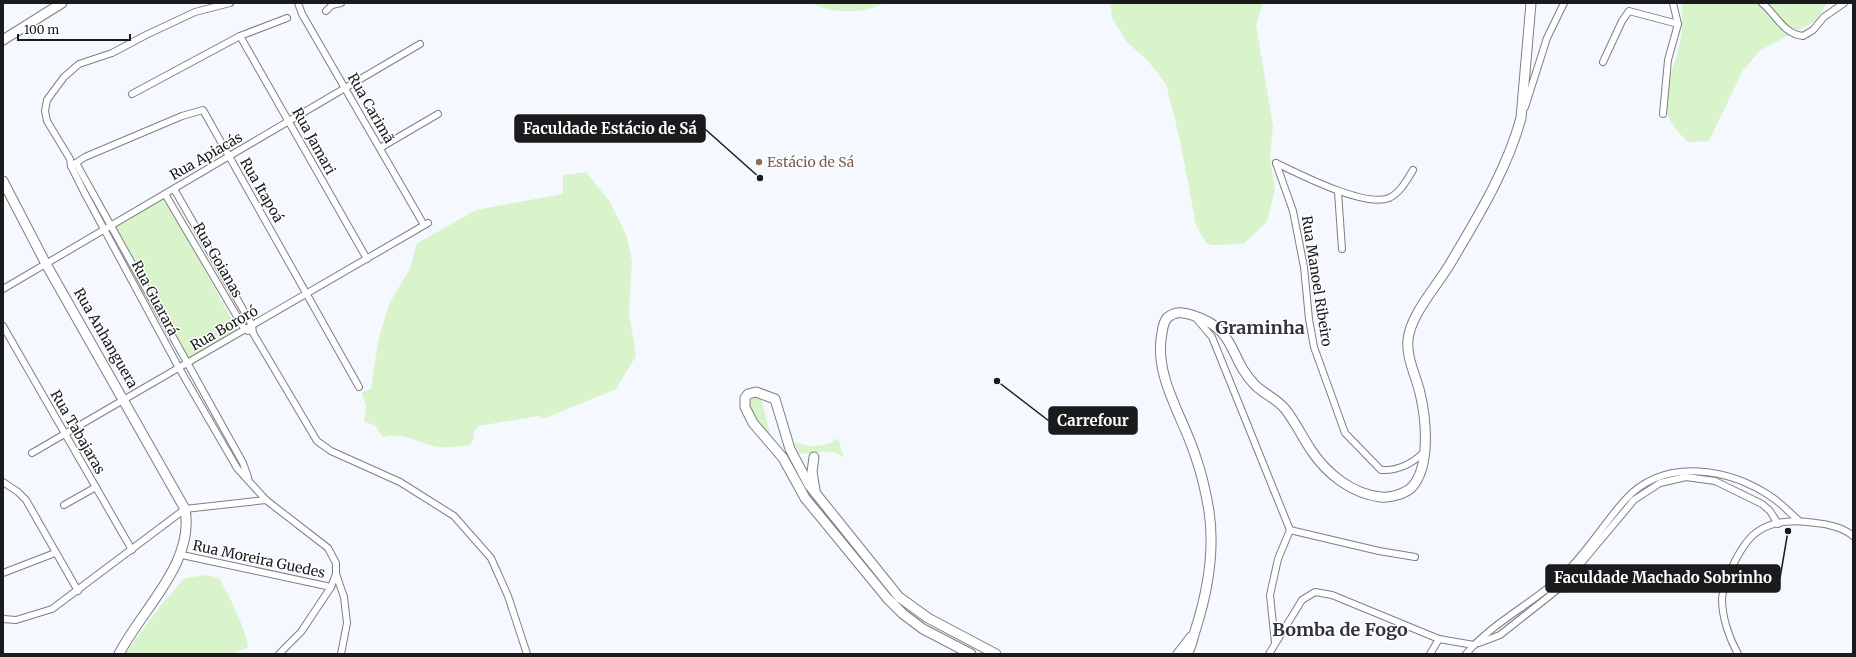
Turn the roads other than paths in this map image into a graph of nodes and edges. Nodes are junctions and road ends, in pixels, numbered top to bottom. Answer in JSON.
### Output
{"nodes":[{"id":1,"x":62,"y":3,"type":"edge"},
{"id":2,"x":230,"y":3,"type":"edge"},
{"id":3,"x":298,"y":3,"type":"edge"},
{"id":4,"x":341,"y":3,"type":"edge"},
{"id":5,"x":1531,"y":3,"type":"edge"},
{"id":6,"x":1564,"y":3,"type":"edge"},
{"id":7,"x":1673,"y":3,"type":"edge"},
{"id":8,"x":1762,"y":3,"type":"edge"},
{"id":9,"x":1844,"y":3,"type":"edge"},
{"id":10,"x":326,"y":11,"type":"dead end"},
{"id":11,"x":287,"y":18,"type":"dead end"},
{"id":12,"x":1678,"y":24,"type":"junction"},
{"id":13,"x":240,"y":36,"type":"junction"},
{"id":14,"x":3,"y":40,"type":"edge"},
{"id":15,"x":420,"y":44,"type":"dead end"},
{"id":16,"x":1603,"y":62,"type":"dead end"},
{"id":17,"x":346,"y":88,"type":"junction"},
{"id":18,"x":132,"y":94,"type":"dead end"},
{"id":19,"x":438,"y":114,"type":"dead end"},
{"id":20,"x":1663,"y":114,"type":"dead end"},
{"id":21,"x":1521,"y":118,"type":"junction"},
{"id":22,"x":289,"y":122,"type":"junction"},
{"id":23,"x":380,"y":148,"type":"junction"},
{"id":24,"x":229,"y":157,"type":"junction"},
{"id":25,"x":72,"y":163,"type":"junction"},
{"id":26,"x":1413,"y":170,"type":"dead end"},
{"id":27,"x":3,"y":181,"type":"edge"},
{"id":28,"x":174,"y":189,"type":"junction"},
{"id":29,"x":1338,"y":192,"type":"junction"},
{"id":30,"x":165,"y":194,"type":"junction"},
{"id":31,"x":426,"y":224,"type":"joint"},
{"id":32,"x":111,"y":226,"type":"junction"},
{"id":33,"x":104,"y":230,"type":"junction"},
{"id":34,"x":1342,"y":249,"type":"dead end"},
{"id":35,"x":367,"y":259,"type":"junction"},
{"id":36,"x":46,"y":264,"type":"junction"},
{"id":37,"x":135,"y":269,"type":"junction"},
{"id":38,"x":128,"y":273,"type":"junction"},
{"id":39,"x":3,"y":290,"type":"edge"},
{"id":40,"x":307,"y":293,"type":"junction"},
{"id":41,"x":1194,"y":315,"type":"junction"},
{"id":42,"x":252,"y":325,"type":"junction"},
{"id":43,"x":3,"y":326,"type":"edge"},
{"id":44,"x":245,"y":330,"type":"junction"},
{"id":45,"x":253,"y":333,"type":"junction"},
{"id":46,"x":186,"y":363,"type":"junction"},
{"id":47,"x":179,"y":368,"type":"junction"},
{"id":48,"x":359,"y":386,"type":"dead end"},
{"id":49,"x":125,"y":399,"type":"junction"},
{"id":50,"x":65,"y":434,"type":"junction"},
{"id":51,"x":227,"y":434,"type":"junction"},
{"id":52,"x":220,"y":438,"type":"junction"},
{"id":53,"x":1425,"y":451,"type":"junction"},
{"id":54,"x":32,"y":453,"type":"dead end"},
{"id":55,"x":814,"y":457,"type":"dead end"},
{"id":56,"x":783,"y":458,"type":"junction"},
{"id":57,"x":794,"y":458,"type":"junction"},
{"id":58,"x":248,"y":479,"type":"junction"},
{"id":59,"x":3,"y":482,"type":"edge"},
{"id":60,"x":96,"y":487,"type":"junction"},
{"id":61,"x":266,"y":500,"type":"junction"},
{"id":62,"x":822,"y":501,"type":"junction"},
{"id":63,"x":64,"y":505,"type":"dead end"},
{"id":64,"x":186,"y":509,"type":"junction"},
{"id":65,"x":1798,"y":520,"type":"junction"},
{"id":66,"x":1778,"y":524,"type":"junction"},
{"id":67,"x":1290,"y":530,"type":"junction"},
{"id":68,"x":1853,"y":536,"type":"edge"},
{"id":69,"x":132,"y":550,"type":"junction"},
{"id":70,"x":55,"y":553,"type":"junction"},
{"id":71,"x":182,"y":555,"type":"junction"},
{"id":72,"x":1415,"y":557,"type":"dead end"},
{"id":73,"x":3,"y":573,"type":"edge"},
{"id":74,"x":336,"y":574,"type":"junction"},
{"id":75,"x":331,"y":587,"type":"junction"},
{"id":76,"x":78,"y":591,"type":"junction"},
{"id":77,"x":3,"y":619,"type":"edge"},
{"id":78,"x":1195,"y":631,"type":"junction"},
{"id":79,"x":1439,"y":638,"type":"junction"},
{"id":80,"x":1275,"y":643,"type":"junction"},
{"id":81,"x":1475,"y":644,"type":"junction"},
{"id":82,"x":119,"y":654,"type":"edge"},
{"id":83,"x":279,"y":654,"type":"edge"},
{"id":84,"x":341,"y":654,"type":"edge"},
{"id":85,"x":527,"y":654,"type":"edge"},
{"id":86,"x":971,"y":654,"type":"edge"},
{"id":87,"x":996,"y":654,"type":"edge"},
{"id":88,"x":1178,"y":654,"type":"edge"},
{"id":89,"x":1187,"y":654,"type":"edge"},
{"id":90,"x":1269,"y":654,"type":"edge"},
{"id":91,"x":1430,"y":654,"type":"edge"},
{"id":92,"x":1466,"y":654,"type":"edge"},
{"id":93,"x":1738,"y":654,"type":"edge"}],
"edges":[{"from":1,"to":14,"type":"street"},
{"from":2,"to":25,"type":"street"},
{"from":3,"to":17,"type":"street","name":"Rua Carimã"},
{"from":4,"to":10,"type":"street"},
{"from":5,"to":21,"type":"street"},
{"from":6,"to":21,"type":"street"},
{"from":7,"to":12,"type":"street"},
{"from":8,"to":9,"type":"street"},
{"from":11,"to":13,"type":"street"},
{"from":12,"to":16,"type":"street"},
{"from":12,"to":20,"type":"street"},
{"from":13,"to":18,"type":"street"},
{"from":13,"to":22,"type":"street","name":"Rua Jamari"},
{"from":15,"to":17,"type":"street","name":"Rua Apiacás"},
{"from":17,"to":22,"type":"street","name":"Rua Apiacás"},
{"from":17,"to":23,"type":"street","name":"Rua Carimã"},
{"from":19,"to":23,"type":"street"},
{"from":21,"to":53,"type":"street"},
{"from":22,"to":24,"type":"street","name":"Rua Apiacás"},
{"from":22,"to":35,"type":"street","name":"Rua Jamari"},
{"from":23,"to":31,"type":"street","name":"Rua Carimã"},
{"from":24,"to":25,"type":"street","name":"Rua Itapoá"},
{"from":24,"to":28,"type":"street","name":"Rua Apiacás"},
{"from":24,"to":40,"type":"street","name":"Rua Itapoá"},
{"from":25,"to":32,"type":"street","name":"Rua Guarará"},
{"from":25,"to":33,"type":"street","name":"Rua Guarará"},
{"from":26,"to":29,"type":"street","name":"Rua Manoel Ribeiro"},
{"from":27,"to":36,"type":"street","name":"Rua Anhanguera"},
{"from":28,"to":30,"type":"street","name":"Rua Apiacás"},
{"from":28,"to":42,"type":"street","name":"Rua Goianas"},
{"from":29,"to":34,"type":"street"},
{"from":29,"to":53,"type":"street","name":"Rua Manoel Ribeiro"},
{"from":30,"to":32,"type":"street","name":"Rua Apiacás"},
{"from":30,"to":44,"type":"street","name":"Rua Goianas"},
{"from":31,"to":35,"type":"street","name":"Rua Bororó"},
{"from":32,"to":33,"type":"street","name":"Rua Apiacás"},
{"from":32,"to":37,"type":"street","name":"Rua Guarará"},
{"from":33,"to":36,"type":"street","name":"Rua Apiacás"},
{"from":33,"to":38,"type":"street","name":"Rua Guarará"},
{"from":35,"to":40,"type":"street","name":"Rua Bororó"},
{"from":36,"to":39,"type":"street","name":"Rua Apiacás"},
{"from":36,"to":49,"type":"street","name":"Rua Anhanguera"},
{"from":37,"to":38,"type":"street"},
{"from":37,"to":46,"type":"street","name":"Rua Guarará"},
{"from":38,"to":47,"type":"street","name":"Rua Guarará"},
{"from":40,"to":42,"type":"street","name":"Rua Bororó"},
{"from":40,"to":48,"type":"street","name":"Rua Itapoá"},
{"from":41,"to":53,"type":"street"},
{"from":41,"to":67,"type":"street"},
{"from":41,"to":78,"type":"street"},
{"from":42,"to":44,"type":"street","name":"Rua Bororó"},
{"from":42,"to":45,"type":"street","name":"Rua Goianas"},
{"from":43,"to":50,"type":"street","name":"Rua Tabajaras"},
{"from":44,"to":45,"type":"street"},
{"from":44,"to":46,"type":"street","name":"Rua Bororó"},
{"from":45,"to":85,"type":"street","name":"Rua Goianas"},
{"from":46,"to":47,"type":"street","name":"Rua Bororó"},
{"from":46,"to":51,"type":"street","name":"Rua Guarará"},
{"from":47,"to":49,"type":"street","name":"Rua Bororó"},
{"from":47,"to":52,"type":"street","name":"Rua Guarará"},
{"from":49,"to":50,"type":"street","name":"Rua Bororó"},
{"from":49,"to":64,"type":"street","name":"Rua Anhanguera"},
{"from":50,"to":54,"type":"street","name":"Rua Bororó"},
{"from":50,"to":60,"type":"street","name":"Rua Tabajaras"},
{"from":51,"to":52,"type":"street"},
{"from":51,"to":58,"type":"street","name":"Rua Guarará"},
{"from":52,"to":58,"type":"street","name":"Rua Guarará"},
{"from":55,"to":62,"type":"street"},
{"from":56,"to":57,"type":"street"},
{"from":56,"to":57,"type":"street"},
{"from":56,"to":86,"type":"street"},
{"from":57,"to":62,"type":"street"},
{"from":58,"to":61,"type":"street","name":"Rua Guarará"},
{"from":59,"to":70,"type":"street"},
{"from":60,"to":63,"type":"street"},
{"from":60,"to":69,"type":"street","name":"Rua Tabajaras"},
{"from":61,"to":64,"type":"street"},
{"from":61,"to":74,"type":"street","name":"Rua Guarará"},
{"from":62,"to":87,"type":"street"},
{"from":64,"to":69,"type":"street"},
{"from":64,"to":71,"type":"street"},
{"from":65,"to":66,"type":"street"},
{"from":65,"to":68,"type":"street"},
{"from":65,"to":81,"type":"street"},
{"from":66,"to":81,"type":"street"},
{"from":66,"to":93,"type":"street"},
{"from":67,"to":72,"type":"street"},
{"from":67,"to":80,"type":"street"},
{"from":69,"to":76,"type":"street"},
{"from":70,"to":73,"type":"street"},
{"from":70,"to":76,"type":"street"},
{"from":71,"to":75,"type":"street","name":"Rua Moreira Guedes"},
{"from":71,"to":82,"type":"street"},
{"from":74,"to":75,"type":"street"},
{"from":74,"to":84,"type":"street","name":"Rua Guarará"},
{"from":75,"to":83,"type":"street"},
{"from":76,"to":77,"type":"street"},
{"from":78,"to":88,"type":"street"},
{"from":78,"to":89,"type":"street"},
{"from":79,"to":80,"type":"street"},
{"from":79,"to":81,"type":"street"},
{"from":79,"to":91,"type":"street"},
{"from":80,"to":90,"type":"street"},
{"from":81,"to":92,"type":"street"}]}
